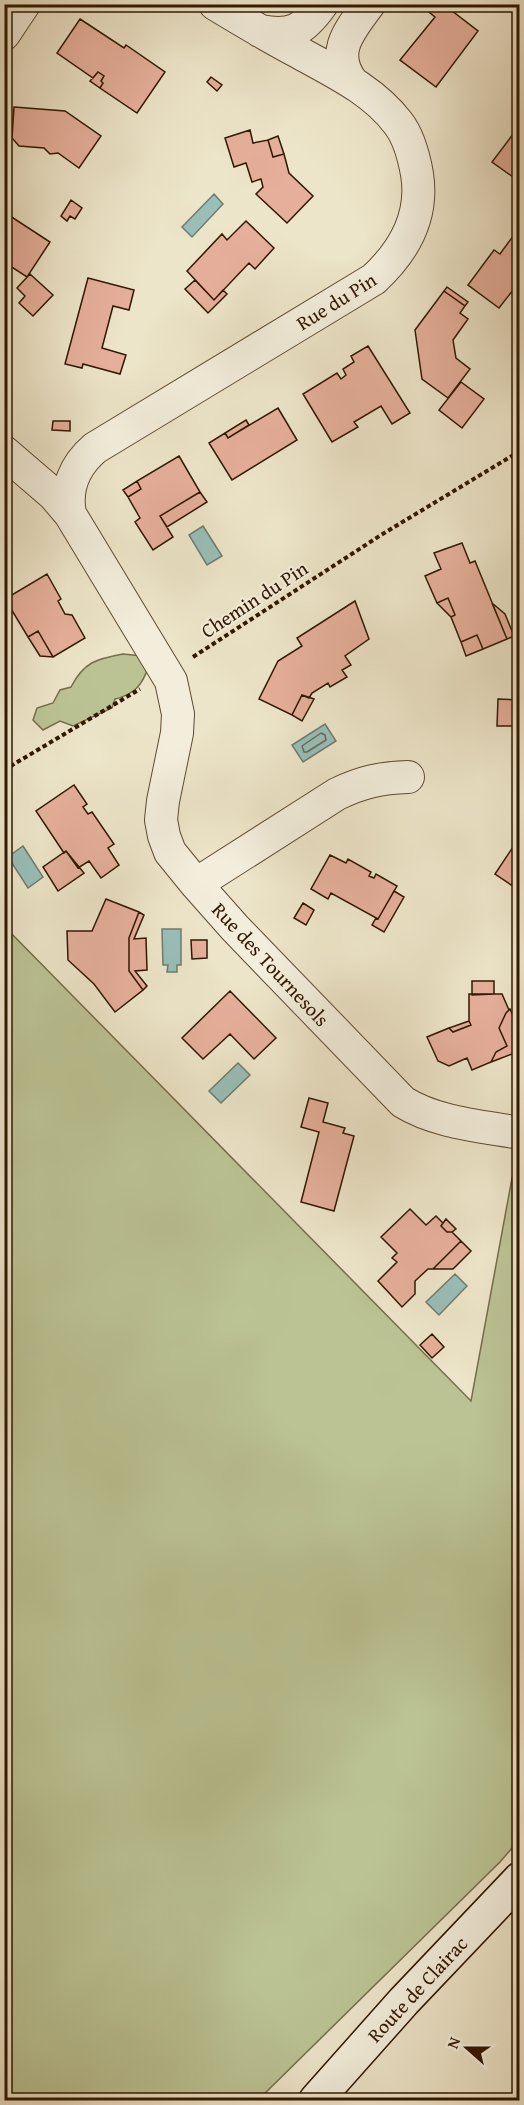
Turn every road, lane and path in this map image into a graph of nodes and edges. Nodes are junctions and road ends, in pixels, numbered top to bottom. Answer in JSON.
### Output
{"nodes":[{"id":1,"x":24,"y":4,"type":"edge"},
{"id":2,"x":215,"y":4,"type":"edge"},
{"id":3,"x":322,"y":4,"type":"edge"},
{"id":4,"x":369,"y":4,"type":"edge"},
{"id":5,"x":260,"y":31,"type":"junction"},
{"id":6,"x":4,"y":34,"type":"edge"},
{"id":7,"x":352,"y":82,"type":"junction"},
{"id":8,"x":519,"y":451,"type":"edge"},
{"id":9,"x":10,"y":455,"type":"edge"},
{"id":10,"x":86,"y":456,"type":"junction"},
{"id":11,"x":70,"y":514,"type":"junction"},
{"id":12,"x":171,"y":683,"type":"junction"},
{"id":13,"x":4,"y":770,"type":"edge"},
{"id":14,"x":408,"y":777,"type":"dead end"},
{"id":15,"x":196,"y":884,"type":"junction"},
{"id":16,"x":519,"y":1133,"type":"edge"},
{"id":17,"x":519,"y":1879,"type":"edge"},
{"id":18,"x":316,"y":2100,"type":"edge"}],
"edges":[{"from":1,"to":6,"type":"street"},
{"from":2,"to":5,"type":"street","name":"Rue du Pin"},
{"from":3,"to":5,"type":"street"},
{"from":4,"to":7,"type":"street"},
{"from":5,"to":7,"type":"street","name":"Rue du Pin"},
{"from":7,"to":10,"type":"street","name":"Rue du Pin"},
{"from":8,"to":12,"type":"path","name":"Chemin du Pin"},
{"from":9,"to":10,"type":"street","name":"Rue du Pin"},
{"from":9,"to":11,"type":"street","name":"Rue du Pin"},
{"from":10,"to":11,"type":"street","name":"Rue du Pin"},
{"from":11,"to":12,"type":"street","name":"Rue du Pin"},
{"from":12,"to":13,"type":"path","name":"Chemin du Pin"},
{"from":12,"to":15,"type":"street","name":"Rue des Tournesols"},
{"from":14,"to":15,"type":"street"},
{"from":15,"to":16,"type":"street","name":"Rue des Tournesols"},
{"from":17,"to":18,"type":"street","name":"Route de Clairac"}]}
